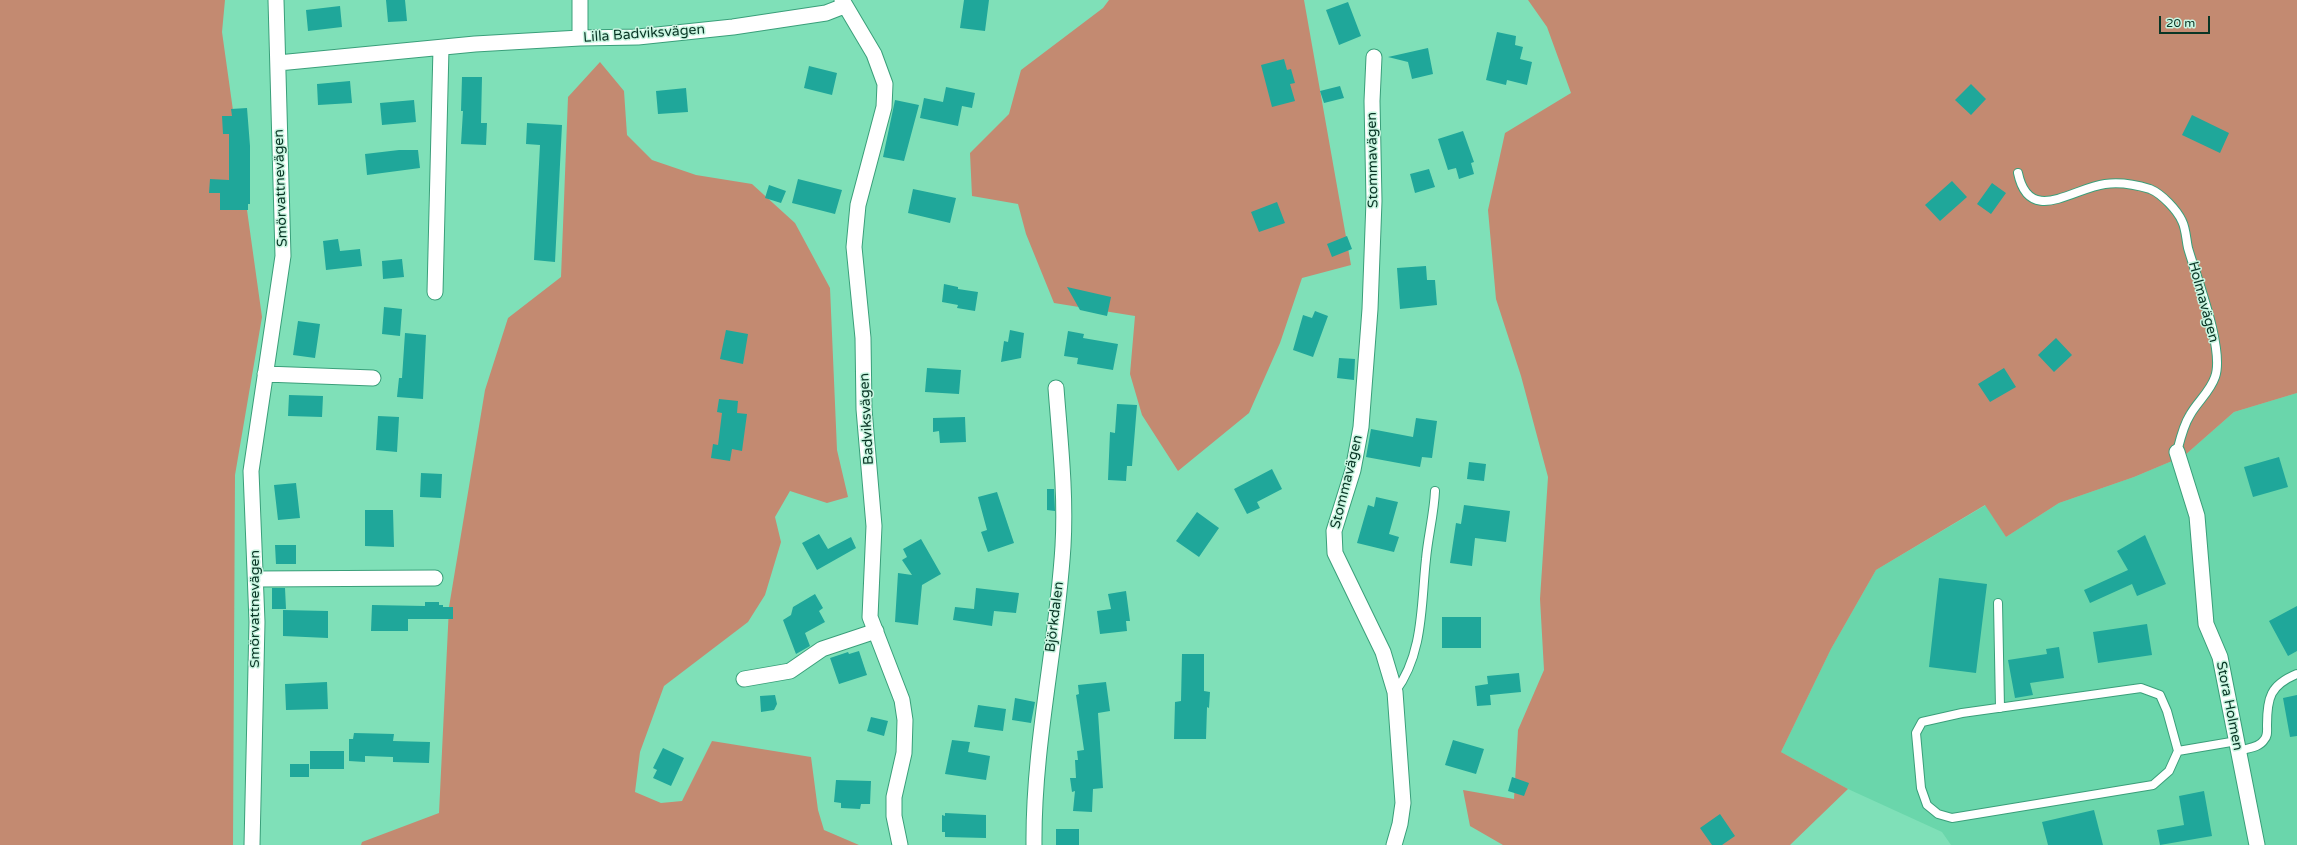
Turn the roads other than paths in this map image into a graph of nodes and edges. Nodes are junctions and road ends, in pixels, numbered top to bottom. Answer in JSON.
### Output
{"nodes":[{"id":1,"x":276,"y":0,"type":"edge"},
{"id":2,"x":580,"y":0,"type":"edge"},
{"id":3,"x":843,"y":3,"type":"edge"},
{"id":4,"x":580,"y":38,"type":"junction"},
{"id":5,"x":441,"y":48,"type":"junction"},
{"id":6,"x":1374,"y":57,"type":"dead end"},
{"id":7,"x":278,"y":63,"type":"junction"},
{"id":8,"x":2018,"y":174,"type":"dead end"},
{"id":9,"x":435,"y":292,"type":"dead end"},
{"id":10,"x":266,"y":374,"type":"junction"},
{"id":11,"x":373,"y":378,"type":"dead end"},
{"id":12,"x":1056,"y":388,"type":"dead end"},
{"id":13,"x":2176,"y":452,"type":"joint"},
{"id":14,"x":1435,"y":491,"type":"dead end"},
{"id":15,"x":2202,"y":568,"type":"joint"},
{"id":16,"x":435,"y":578,"type":"dead end"},
{"id":17,"x":256,"y":579,"type":"junction"},
{"id":18,"x":1998,"y":602,"type":"dead end"},
{"id":19,"x":876,"y":631,"type":"junction"},
{"id":20,"x":2297,"y":674,"type":"edge"},
{"id":21,"x":744,"y":679,"type":"dead end"},
{"id":22,"x":1395,"y":692,"type":"junction"},
{"id":23,"x":2000,"y":708,"type":"junction"},
{"id":24,"x":2238,"y":746,"type":"junction"},
{"id":25,"x":2178,"y":751,"type":"junction"},
{"id":26,"x":252,"y":845,"type":"edge"},
{"id":27,"x":900,"y":845,"type":"edge"},
{"id":28,"x":1034,"y":845,"type":"edge"},
{"id":29,"x":1394,"y":845,"type":"edge"},
{"id":30,"x":2257,"y":845,"type":"edge"}],
"edges":[{"from":1,"to":7,"type":"street","name":"Smörvattnevägen"},
{"from":2,"to":4,"type":"street"},
{"from":3,"to":4,"type":"street","name":"Lilla Badviksvägen"},
{"from":3,"to":19,"type":"street","name":"Badviksvägen"},
{"from":4,"to":5,"type":"street","name":"Lilla Badviksvägen"},
{"from":5,"to":7,"type":"street","name":"Lilla Badviksvägen"},
{"from":5,"to":9,"type":"street"},
{"from":6,"to":22,"type":"street","name":"Stommavägen"},
{"from":7,"to":10,"type":"street","name":"Smörvattnevägen"},
{"from":8,"to":13,"type":"lane","name":"Holmavägen"},
{"from":10,"to":11,"type":"street"},
{"from":10,"to":17,"type":"street","name":"Smörvattnevägen"},
{"from":12,"to":28,"type":"street","name":"Björkdalen"},
{"from":13,"to":15,"type":"street","name":"Holmavägen"},
{"from":14,"to":22,"type":"lane"},
{"from":15,"to":24,"type":"street","name":"Stora Holmen"},
{"from":16,"to":17,"type":"street"},
{"from":17,"to":26,"type":"street","name":"Smörvattnevägen"},
{"from":18,"to":23,"type":"lane"},
{"from":19,"to":21,"type":"street"},
{"from":19,"to":27,"type":"street","name":"Badviksvägen"},
{"from":20,"to":24,"type":"lane"},
{"from":22,"to":29,"type":"street","name":"Stommavägen"},
{"from":23,"to":25,"type":"lane"},
{"from":23,"to":25,"type":"lane"},
{"from":24,"to":25,"type":"lane"},
{"from":24,"to":30,"type":"street","name":"Stora Holmen"}]}
